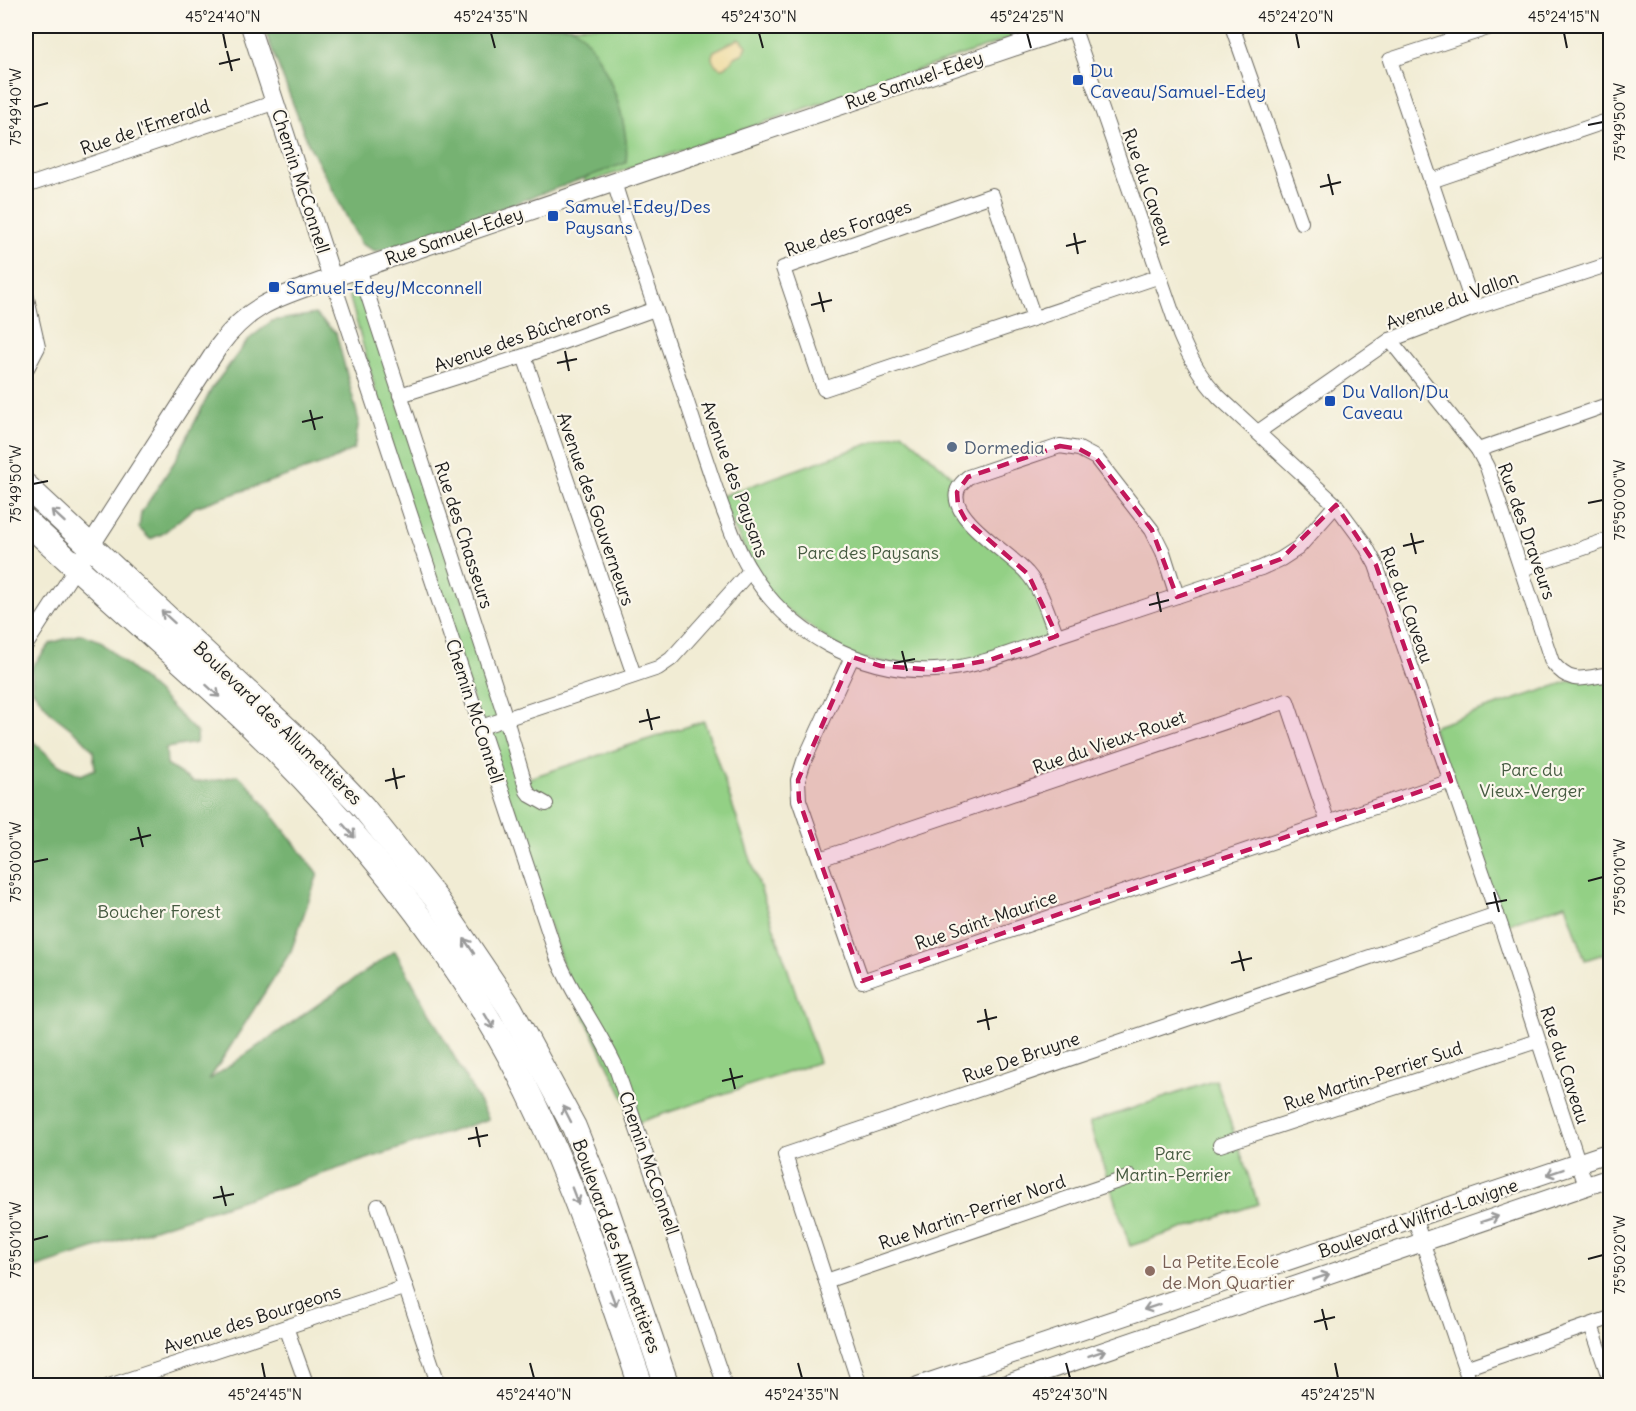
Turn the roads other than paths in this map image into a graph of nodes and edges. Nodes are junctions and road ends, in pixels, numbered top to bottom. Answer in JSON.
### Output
{"nodes":[{"id":1,"x":250,"y":26,"type":"edge"},
{"id":2,"x":1074,"y":26,"type":"edge"},
{"id":3,"x":1232,"y":26,"type":"edge"},
{"id":4,"x":1494,"y":26,"type":"edge"},
{"id":5,"x":276,"y":102,"type":"junction"},
{"id":6,"x":1611,"y":120,"type":"edge"},
{"id":7,"x":614,"y":182,"type":"junction"},
{"id":8,"x":1431,"y":182,"type":"junction"},
{"id":9,"x":26,"y":186,"type":"edge"},
{"id":10,"x":1301,"y":222,"type":"dead end"},
{"id":11,"x":1611,"y":264,"type":"edge"},
{"id":12,"x":359,"y":268,"type":"junction"},
{"id":13,"x":1160,"y":276,"type":"junction"},
{"id":14,"x":332,"y":278,"type":"junction"},
{"id":15,"x":26,"y":294,"type":"edge"},
{"id":16,"x":1474,"y":308,"type":"junction"},
{"id":17,"x":655,"y":309,"type":"junction"},
{"id":18,"x":1034,"y":318,"type":"junction"},
{"id":19,"x":1390,"y":340,"type":"junction"},
{"id":20,"x":524,"y":356,"type":"junction"},
{"id":21,"x":26,"y":370,"type":"edge"},
{"id":22,"x":400,"y":395,"type":"junction"},
{"id":23,"x":1611,"y":404,"type":"edge"},
{"id":24,"x":1258,"y":432,"type":"junction"},
{"id":25,"x":1478,"y":450,"type":"junction"},
{"id":26,"x":26,"y":486,"type":"edge"},
{"id":27,"x":1336,"y":505,"type":"junction"},
{"id":28,"x":26,"y":521,"type":"edge"},
{"id":29,"x":1611,"y":539,"type":"edge"},
{"id":30,"x":90,"y":546,"type":"junction"},
{"id":31,"x":76,"y":568,"type":"junction"},
{"id":32,"x":1522,"y":569,"type":"junction"},
{"id":33,"x":750,"y":571,"type":"junction"},
{"id":34,"x":1177,"y":596,"type":"junction"},
{"id":35,"x":1057,"y":636,"type":"junction"},
{"id":36,"x":26,"y":645,"type":"edge"},
{"id":37,"x":852,"y":657,"type":"junction"},
{"id":38,"x":1611,"y":674,"type":"edge"},
{"id":39,"x":634,"y":675,"type":"junction"},
{"id":40,"x":506,"y":719,"type":"junction"},
{"id":41,"x":481,"y":727,"type":"junction"},
{"id":42,"x":1450,"y":781,"type":"junction"},
{"id":43,"x":546,"y":804,"type":"dead end"},
{"id":44,"x":1328,"y":823,"type":"junction"},
{"id":45,"x":820,"y":859,"type":"junction"},
{"id":46,"x":1497,"y":914,"type":"junction"},
{"id":47,"x":1538,"y":1041,"type":"junction"},
{"id":48,"x":1220,"y":1145,"type":"dead end"},
{"id":49,"x":1611,"y":1152,"type":"edge"},
{"id":50,"x":1579,"y":1164,"type":"junction"},
{"id":51,"x":1130,"y":1177,"type":"dead end"},
{"id":52,"x":1611,"y":1178,"type":"edge"},
{"id":53,"x":1586,"y":1186,"type":"junction"},
{"id":54,"x":378,"y":1206,"type":"dead end"},
{"id":55,"x":1415,"y":1220,"type":"junction"},
{"id":56,"x":1423,"y":1242,"type":"junction"},
{"id":57,"x":826,"y":1281,"type":"junction"},
{"id":58,"x":406,"y":1287,"type":"junction"},
{"id":59,"x":1611,"y":1318,"type":"edge"},
{"id":60,"x":1591,"y":1325,"type":"junction"},
{"id":61,"x":286,"y":1327,"type":"junction"},
{"id":62,"x":1465,"y":1368,"type":"junction"},
{"id":63,"x":1611,"y":1380,"type":"edge"},
{"id":64,"x":109,"y":1386,"type":"edge"},
{"id":65,"x":307,"y":1386,"type":"edge"},
{"id":66,"x":439,"y":1386,"type":"edge"},
{"id":67,"x":641,"y":1386,"type":"edge"},
{"id":68,"x":667,"y":1386,"type":"edge"},
{"id":69,"x":725,"y":1386,"type":"edge"},
{"id":70,"x":860,"y":1386,"type":"edge"},
{"id":71,"x":918,"y":1386,"type":"edge"},
{"id":72,"x":1002,"y":1386,"type":"edge"},
{"id":73,"x":1471,"y":1386,"type":"edge"}],
"edges":[{"from":1,"to":5,"type":"street","name":"Chemin McConnell"},
{"from":2,"to":7,"type":"street","name":"Rue Samuel-Edey"},
{"from":2,"to":13,"type":"street","name":"Rue du Caveau"},
{"from":3,"to":10,"type":"street"},
{"from":4,"to":8,"type":"street"},
{"from":5,"to":9,"type":"street","name":"Rue de l'Emerald"},
{"from":5,"to":14,"type":"street","name":"Chemin McConnell"},
{"from":6,"to":8,"type":"street"},
{"from":7,"to":12,"type":"street","name":"Rue Samuel-Edey"},
{"from":7,"to":17,"type":"street","name":"Avenue des Paysans"},
{"from":8,"to":16,"type":"street"},
{"from":11,"to":16,"type":"street","name":"Avenue du Vallon"},
{"from":12,"to":14,"type":"street","name":"Rue Samuel-Edey"},
{"from":12,"to":22,"type":"street","name":"Rue des Chasseurs"},
{"from":13,"to":18,"type":"street","name":"Rue des Forages"},
{"from":13,"to":24,"type":"street","name":"Rue du Caveau"},
{"from":14,"to":30,"type":"street","name":"Rue Samuel-Edey"},
{"from":14,"to":41,"type":"street","name":"Chemin McConnell"},
{"from":15,"to":21,"type":"street"},
{"from":16,"to":19,"type":"street","name":"Avenue du Vallon"},
{"from":17,"to":20,"type":"street","name":"Avenue des Bûcherons"},
{"from":17,"to":33,"type":"street","name":"Avenue des Paysans"},
{"from":18,"to":18,"type":"street","name":"Rue des Forages"},
{"from":19,"to":24,"type":"street","name":"Avenue du Vallon"},
{"from":19,"to":25,"type":"street","name":"Rue des Draveurs"},
{"from":20,"to":22,"type":"street","name":"Avenue des Bûcherons"},
{"from":20,"to":39,"type":"street","name":"Avenue des Gouverneurs"},
{"from":22,"to":40,"type":"street","name":"Rue des Chasseurs"},
{"from":23,"to":25,"type":"street"},
{"from":24,"to":27,"type":"street","name":"Rue du Caveau"},
{"from":25,"to":32,"type":"street","name":"Rue des Draveurs"},
{"from":30,"to":26,"type":"highway","name":"Boulevard des Allumettières","one_way":true},
{"from":27,"to":34,"type":"street","name":"Avenue des Paysans"},
{"from":27,"to":42,"type":"street","name":"Rue du Caveau"},
{"from":28,"to":31,"type":"highway","name":"Boulevard des Allumettières"},
{"from":29,"to":32,"type":"street"},
{"from":30,"to":31,"type":"street","name":"Rue Samuel-Edey"},
{"from":68,"to":30,"type":"highway","name":"Boulevard des Allumettières","one_way":true},
{"from":31,"to":36,"type":"street","name":"Rue Samuel-Edey"},
{"from":31,"to":67,"type":"highway","name":"Boulevard des Allumettières","one_way":true},
{"from":32,"to":38,"type":"street","name":"Rue des Draveurs"},
{"from":33,"to":37,"type":"street","name":"Avenue des Paysans"},
{"from":33,"to":39,"type":"street"},
{"from":34,"to":35,"type":"street","name":"Avenue des Paysans"},
{"from":34,"to":35,"type":"street"},
{"from":35,"to":37,"type":"street","name":"Avenue des Paysans"},
{"from":37,"to":45,"type":"street","name":"Rue Saint-Maurice"},
{"from":39,"to":40,"type":"street"},
{"from":40,"to":41,"type":"street"},
{"from":40,"to":43,"type":"street","name":"Rue des Chasseurs"},
{"from":41,"to":69,"type":"street","name":"Chemin McConnell"},
{"from":42,"to":44,"type":"street","name":"Rue Saint-Maurice"},
{"from":42,"to":46,"type":"street","name":"Rue du Caveau"},
{"from":44,"to":45,"type":"street","name":"Rue Saint-Maurice"},
{"from":44,"to":45,"type":"street","name":"Rue du Vieux-Rouet"},
{"from":46,"to":47,"type":"street","name":"Rue du Caveau"},
{"from":46,"to":57,"type":"street","name":"Rue De Bruyne"},
{"from":47,"to":48,"type":"street","name":"Rue Martin-Perrier Sud"},
{"from":47,"to":50,"type":"street","name":"Rue du Caveau"},
{"from":49,"to":50,"type":"street","name":"Boulevard Wilfrid-Lavigne"},
{"from":50,"to":53,"type":"street","name":"Rue du Caveau"},
{"from":50,"to":55,"type":"street","name":"Boulevard Wilfrid-Lavigne","one_way":true},
{"from":51,"to":57,"type":"street","name":"Rue Martin-Perrier Nord"},
{"from":52,"to":53,"type":"street","name":"Boulevard Wilfrid-Lavigne"},
{"from":56,"to":53,"type":"street","name":"Boulevard Wilfrid-Lavigne","one_way":true},
{"from":54,"to":58,"type":"street"},
{"from":55,"to":56,"type":"street"},
{"from":55,"to":71,"type":"street","name":"Boulevard Wilfrid-Lavigne","one_way":true},
{"from":56,"to":62,"type":"street"},
{"from":72,"to":56,"type":"street","name":"Boulevard Wilfrid-Lavigne","one_way":true},
{"from":57,"to":70,"type":"street","name":"Rue De Bruyne"},
{"from":58,"to":61,"type":"street","name":"Avenue des Bourgeons"},
{"from":58,"to":66,"type":"street"},
{"from":59,"to":60,"type":"street"},
{"from":60,"to":62,"type":"street"},
{"from":60,"to":63,"type":"street"},
{"from":61,"to":64,"type":"street","name":"Avenue des Bourgeons"},
{"from":61,"to":65,"type":"street"},
{"from":62,"to":73,"type":"street"}]}
